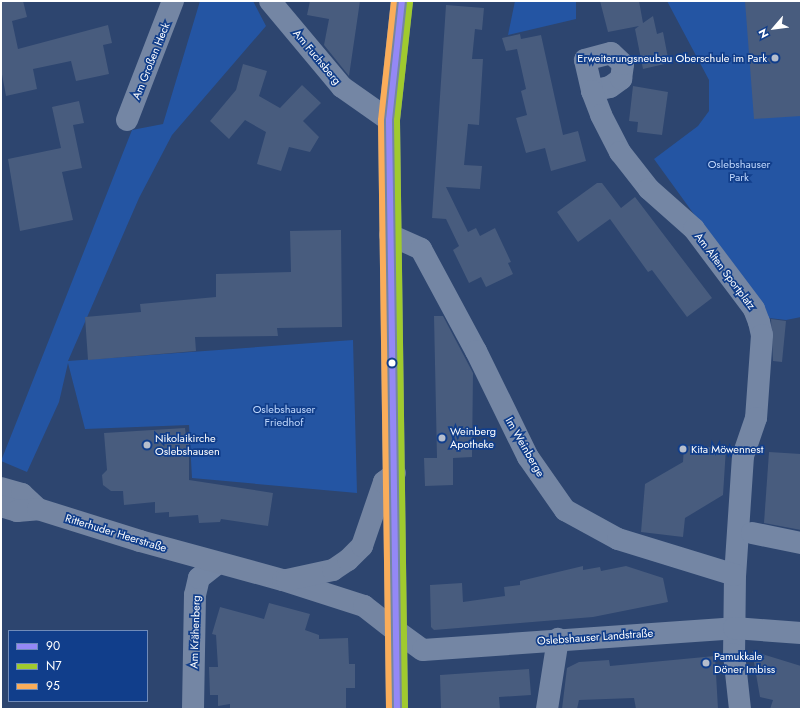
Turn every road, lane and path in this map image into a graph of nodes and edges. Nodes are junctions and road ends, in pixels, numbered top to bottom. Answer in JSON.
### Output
{"nodes":[{"id":1,"x":173,"y":1,"type":"edge"},
{"id":2,"x":270,"y":1,"type":"edge"},
{"id":3,"x":402,"y":1,"type":"edge"},
{"id":4,"x":592,"y":91,"type":"dead end"},
{"id":5,"x":127,"y":120,"type":"dead end"},
{"id":6,"x":389,"y":120,"type":"junction"},
{"id":7,"x":390,"y":235,"type":"junction"},
{"id":8,"x":395,"y":473,"type":"junction"},
{"id":9,"x":1,"y":488,"type":"edge"},
{"id":10,"x":1,"y":506,"type":"edge"},
{"id":11,"x":38,"y":509,"type":"junction"},
{"id":12,"x":752,"y":533,"type":"dead end"},
{"id":13,"x":801,"y":543,"type":"edge"},
{"id":14,"x":217,"y":564,"type":"junction"},
{"id":15,"x":735,"y":575,"type":"junction"},
{"id":16,"x":283,"y":580,"type":"junction"},
{"id":17,"x":734,"y":628,"type":"junction"},
{"id":18,"x":395,"y":630,"type":"junction"},
{"id":19,"x":801,"y":633,"type":"edge"},
{"id":20,"x":558,"y":639,"type":"junction"},
{"id":21,"x":193,"y":709,"type":"edge"},
{"id":22,"x":396,"y":709,"type":"edge"},
{"id":23,"x":547,"y":709,"type":"edge"},
{"id":24,"x":740,"y":709,"type":"edge"}],
"edges":[{"from":1,"to":5,"type":"street","name":"Am Großen Heck"},
{"from":2,"to":6,"type":"street","name":"Am Fuchsberg"},
{"from":3,"to":6,"type":"main road"},
{"from":4,"to":15,"type":"street","name":"Am Alten Sportplatz"},
{"from":6,"to":7,"type":"main road"},
{"from":7,"to":8,"type":"main road"},
{"from":7,"to":15,"type":"street","name":"Im Weinberge"},
{"from":8,"to":16,"type":"main road"},
{"from":8,"to":18,"type":"main road"},
{"from":9,"to":11,"type":"main road","name":"Ritterhuder Heerstraße"},
{"from":10,"to":11,"type":"main road","name":"Ritterhuder Heerstraße"},
{"from":11,"to":14,"type":"main road","name":"Ritterhuder Heerstraße"},
{"from":12,"to":13,"type":"street"},
{"from":14,"to":16,"type":"main road","name":"Ritterhuder Heerstraße"},
{"from":14,"to":21,"type":"street","name":"Am Krähenberg"},
{"from":15,"to":17,"type":"street","name":"Am Alten Sportplatz"},
{"from":16,"to":18,"type":"main road","name":"Ritterhuder Heerstraße"},
{"from":17,"to":19,"type":"street","name":"Oslebshauser Landstraße"},
{"from":17,"to":20,"type":"street","name":"Oslebshauser Landstraße"},
{"from":17,"to":24,"type":"street","name":"Am Alten Sportplatz"},
{"from":18,"to":20,"type":"street","name":"Oslebshauser Landstraße"},
{"from":18,"to":22,"type":"main road"},
{"from":20,"to":23,"type":"street"}]}
